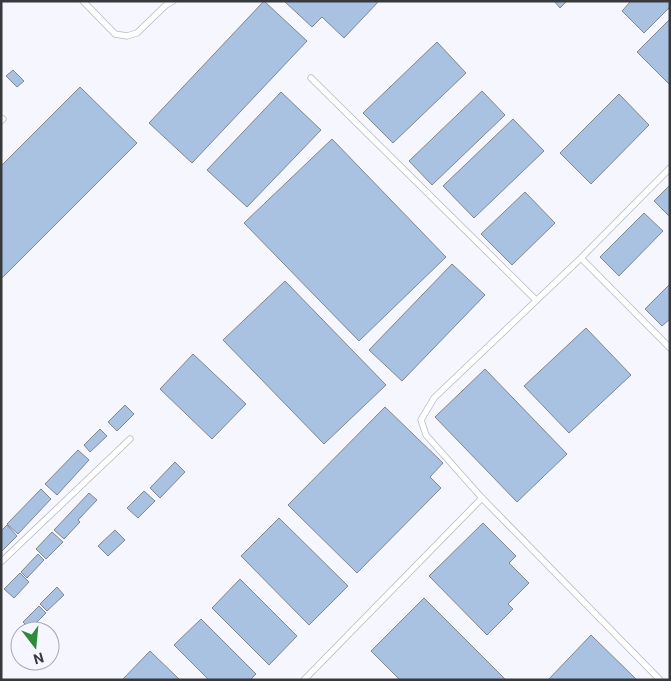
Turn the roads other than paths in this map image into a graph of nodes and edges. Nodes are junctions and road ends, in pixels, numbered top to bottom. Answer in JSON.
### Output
{"nodes":[{"id":1,"x":83,"y":1,"type":"edge"},
{"id":2,"x":172,"y":1,"type":"edge"},
{"id":3,"x":311,"y":78,"type":"dead end"},
{"id":4,"x":670,"y":168,"type":"edge"},
{"id":5,"x":580,"y":258,"type":"junction"},
{"id":6,"x":536,"y":300,"type":"junction"},
{"id":7,"x":670,"y":348,"type":"edge"},
{"id":8,"x":130,"y":439,"type":"dead end"},
{"id":9,"x":482,"y":498,"type":"junction"},
{"id":10,"x":1,"y":562,"type":"edge"},
{"id":11,"x":304,"y":680,"type":"edge"},
{"id":12,"x":660,"y":680,"type":"edge"}],
"edges":[{"from":1,"to":2,"type":"lane"},
{"from":3,"to":6,"type":"lane"},
{"from":4,"to":5,"type":"lane"},
{"from":5,"to":6,"type":"lane"},
{"from":5,"to":7,"type":"lane"},
{"from":6,"to":9,"type":"lane"},
{"from":8,"to":10,"type":"lane"},
{"from":9,"to":11,"type":"lane"},
{"from":9,"to":12,"type":"lane"}]}
